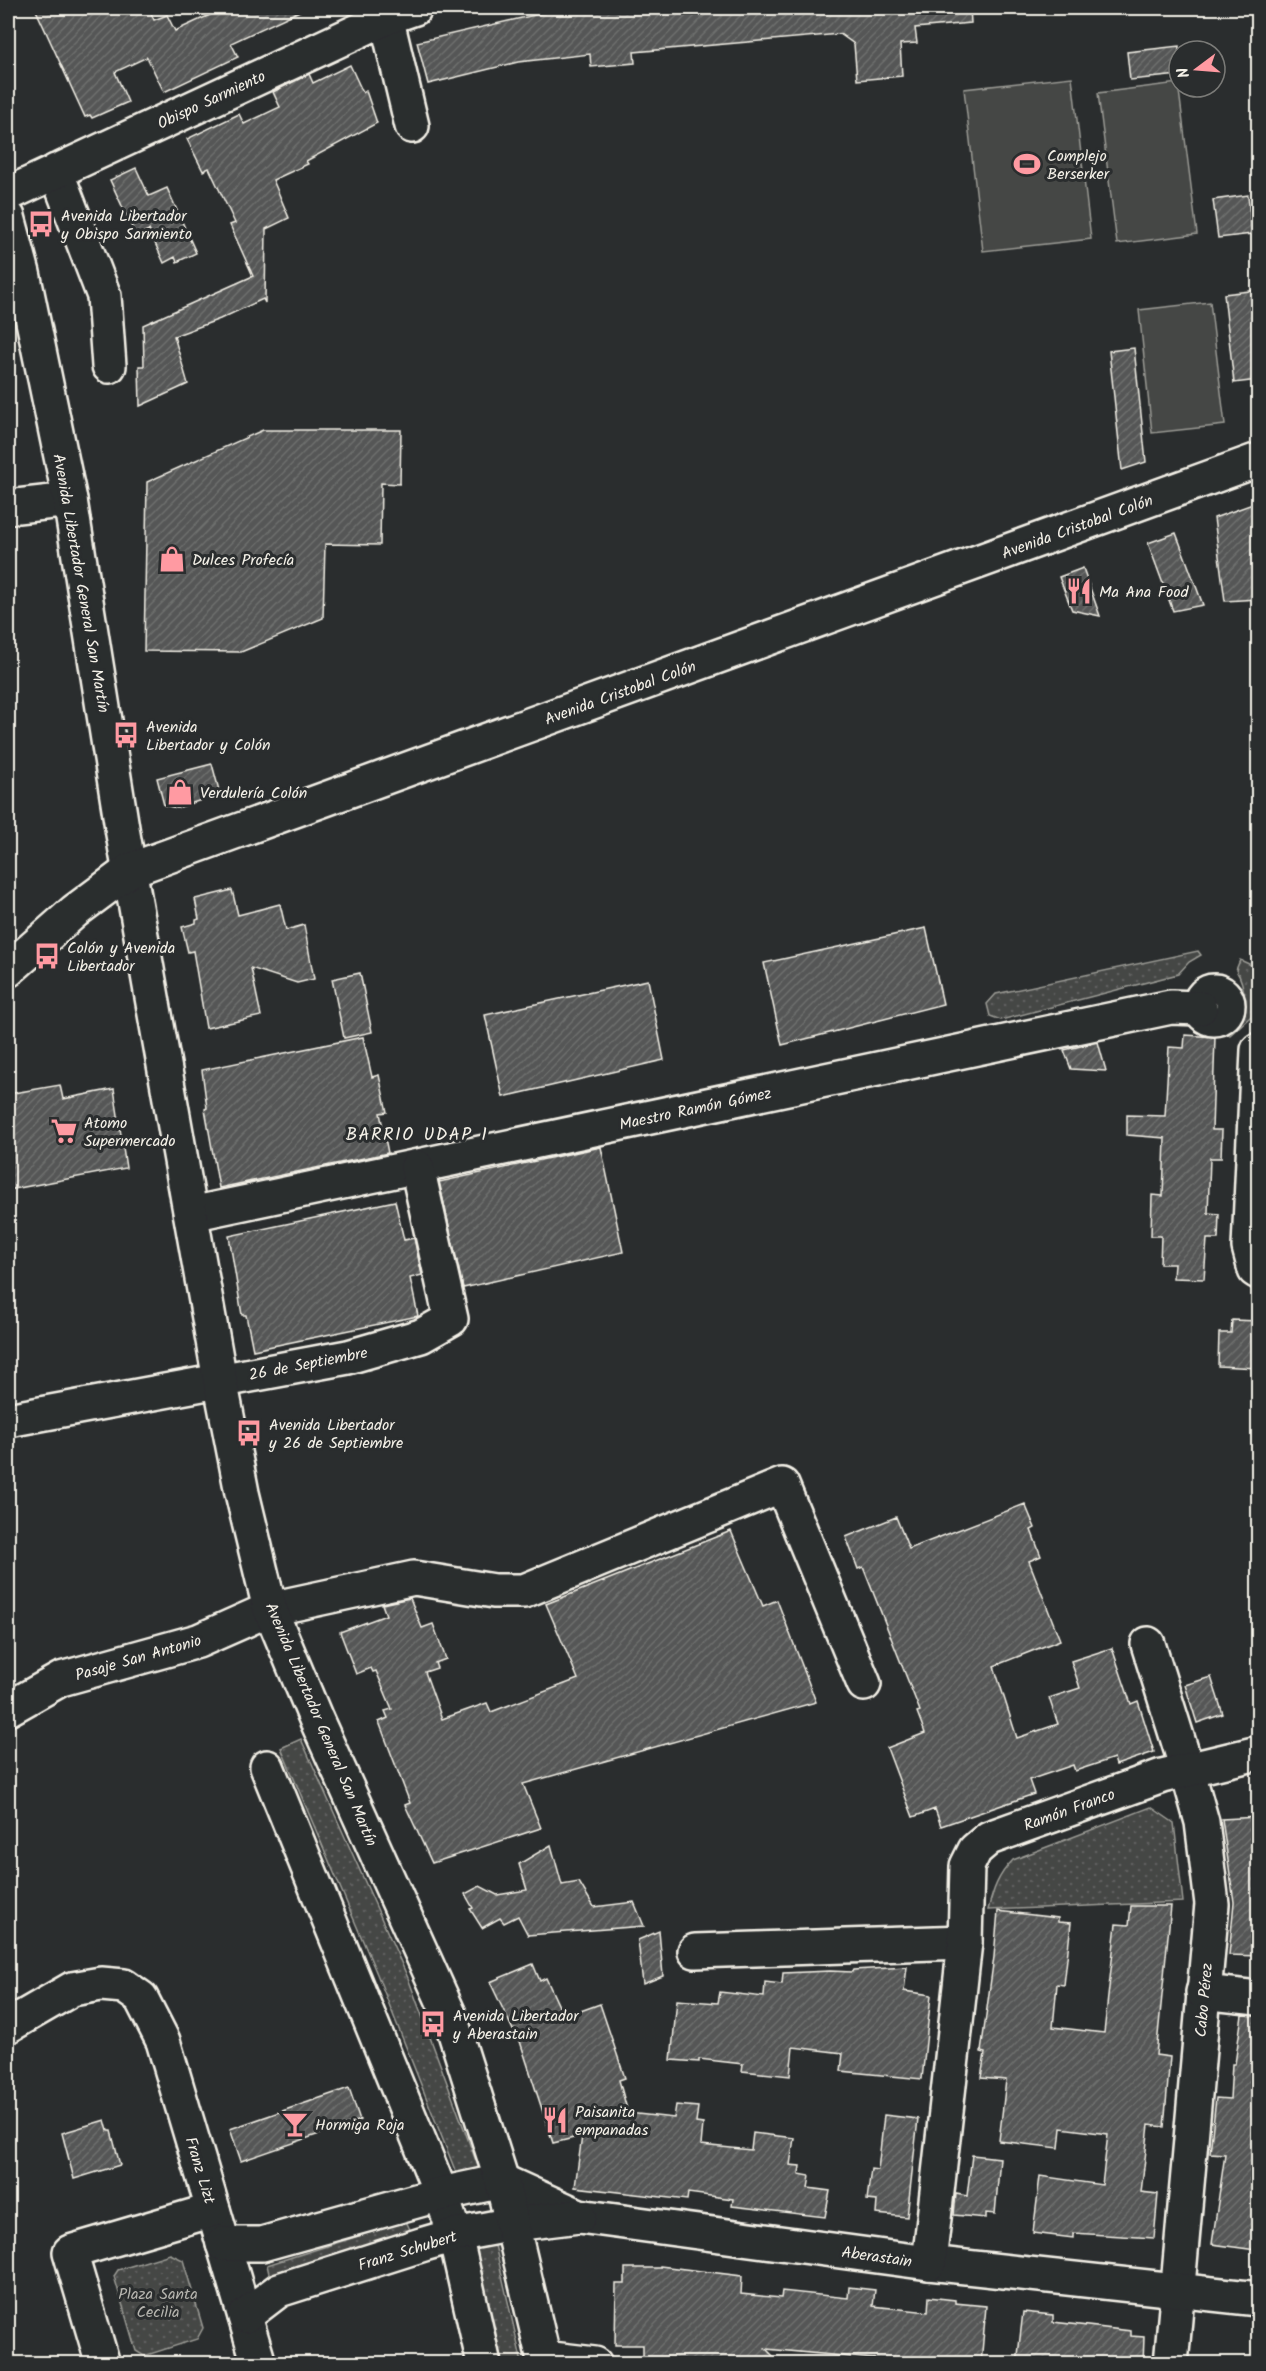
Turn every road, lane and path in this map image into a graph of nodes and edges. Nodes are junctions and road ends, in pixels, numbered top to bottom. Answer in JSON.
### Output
{"nodes":[{"id":1,"x":395,"y":11,"type":"edge"},
{"id":2,"x":412,"y":126,"type":"dead end"},
{"id":3,"x":56,"y":171,"type":"junction"},
{"id":4,"x":8,"y":194,"type":"edge"},
{"id":5,"x":8,"y":217,"type":"edge"},
{"id":6,"x":15,"y":274,"type":"edge"},
{"id":7,"x":109,"y":366,"type":"dead end"},
{"id":8,"x":1258,"y":460,"type":"edge"},
{"id":9,"x":70,"y":500,"type":"junction"},
{"id":10,"x":8,"y":507,"type":"edge"},
{"id":11,"x":130,"y":870,"type":"junction"},
{"id":12,"x":8,"y":970,"type":"edge"},
{"id":13,"x":1200,"y":1008,"type":"dead end"},
{"id":14,"x":1258,"y":1050,"type":"edge"},
{"id":15,"x":417,"y":1167,"type":"junction"},
{"id":16,"x":191,"y":1214,"type":"junction"},
{"id":17,"x":1258,"y":1272,"type":"edge"},
{"id":18,"x":220,"y":1380,"type":"junction"},
{"id":19,"x":8,"y":1420,"type":"edge"},
{"id":20,"x":270,"y":1609,"type":"junction"},
{"id":21,"x":1148,"y":1644,"type":"dead end"},
{"id":22,"x":864,"y":1684,"type":"dead end"},
{"id":23,"x":8,"y":1709,"type":"edge"},
{"id":24,"x":1258,"y":1753,"type":"edge"},
{"id":25,"x":267,"y":1767,"type":"dead end"},
{"id":26,"x":1187,"y":1769,"type":"junction"},
{"id":27,"x":965,"y":1942,"type":"junction"},
{"id":28,"x":695,"y":1952,"type":"dead end"},
{"id":29,"x":1203,"y":1992,"type":"junction"},
{"id":30,"x":1258,"y":1998,"type":"edge"},
{"id":31,"x":8,"y":2026,"type":"edge"},
{"id":32,"x":502,"y":2181,"type":"junction"},
{"id":33,"x":441,"y":2194,"type":"junction"},
{"id":34,"x":213,"y":2210,"type":"junction"},
{"id":35,"x":579,"y":2216,"type":"junction"},
{"id":36,"x":513,"y":2224,"type":"junction"},
{"id":37,"x":455,"y":2235,"type":"junction"},
{"id":38,"x":223,"y":2244,"type":"junction"},
{"id":39,"x":929,"y":2263,"type":"junction"},
{"id":40,"x":1177,"y":2289,"type":"junction"},
{"id":41,"x":1258,"y":2299,"type":"edge"},
{"id":42,"x":245,"y":2316,"type":"junction"},
{"id":43,"x":249,"y":2361,"type":"edge"},
{"id":44,"x":544,"y":2361,"type":"edge"},
{"id":45,"x":102,"y":2364,"type":"edge"},
{"id":46,"x":484,"y":2364,"type":"edge"},
{"id":47,"x":595,"y":2364,"type":"edge"},
{"id":48,"x":1171,"y":2364,"type":"edge"}],
"edges":[{"from":1,"to":2,"type":"street"},
{"from":1,"to":3,"type":"street","name":"Obispo Sarmiento"},
{"from":3,"to":4,"type":"street","name":"Obispo Sarmiento"},
{"from":3,"to":7,"type":"street"},
{"from":5,"to":6,"type":"street","name":"Avenida Libertador General San Martín"},
{"from":6,"to":9,"type":"street","name":"Avenida Libertador General San Martín"},
{"from":8,"to":11,"type":"street","name":"Avenida Cristobal Colón"},
{"from":9,"to":10,"type":"street"},
{"from":9,"to":11,"type":"street","name":"Avenida Libertador General San Martín"},
{"from":11,"to":12,"type":"street","name":"Avenida Cristobal Colón"},
{"from":11,"to":16,"type":"street","name":"Avenida Libertador General San Martín"},
{"from":13,"to":15,"type":"street","name":"Maestro Ramón Gómez"},
{"from":14,"to":17,"type":"street"},
{"from":15,"to":16,"type":"street","name":"Maestro Ramón Gómez"},
{"from":15,"to":18,"type":"street","name":"26 de Septiembre"},
{"from":16,"to":18,"type":"street","name":"Avenida Libertador General San Martín"},
{"from":18,"to":19,"type":"street","name":"26 de Septiembre"},
{"from":18,"to":20,"type":"street","name":"Avenida Libertador General San Martín"},
{"from":20,"to":22,"type":"street","name":"Pasaje San Antonio"},
{"from":20,"to":23,"type":"street","name":"Pasaje San Antonio"},
{"from":20,"to":32,"type":"street","name":"Avenida Libertador General San Martín"},
{"from":21,"to":26,"type":"street","name":"Cabo Pérez"},
{"from":24,"to":26,"type":"street","name":"Ramón Franco"},
{"from":25,"to":33,"type":"street"},
{"from":26,"to":27,"type":"street","name":"Ramón Franco"},
{"from":26,"to":29,"type":"street","name":"Cabo Pérez"},
{"from":27,"to":28,"type":"street"},
{"from":27,"to":39,"type":"street","name":"Ramón Franco"},
{"from":29,"to":30,"type":"street"},
{"from":29,"to":40,"type":"street","name":"Cabo Pérez"},
{"from":31,"to":34,"type":"street","name":"Franz Lizt"},
{"from":32,"to":33,"type":"street"},
{"from":32,"to":35,"type":"street","name":"Aberastain"},
{"from":32,"to":36,"type":"street","name":"Avenida Libertador General San Martín"},
{"from":33,"to":37,"type":"street"},
{"from":33,"to":38,"type":"street"},
{"from":34,"to":38,"type":"street","name":"Franz Lizt"},
{"from":34,"to":45,"type":"street"},
{"from":35,"to":36,"type":"street","name":"Franz Schubert"},
{"from":35,"to":39,"type":"street","name":"Aberastain"},
{"from":36,"to":37,"type":"street","name":"Franz Schubert"},
{"from":36,"to":44,"type":"street","name":"Avenida Libertador General San Martín"},
{"from":37,"to":42,"type":"street","name":"Franz Schubert"},
{"from":37,"to":46,"type":"street"},
{"from":38,"to":42,"type":"street","name":"Franz Lizt"},
{"from":39,"to":40,"type":"street","name":"Aberastain"},
{"from":40,"to":41,"type":"street","name":"Aberastain"},
{"from":40,"to":48,"type":"street","name":"Cabo Pérez"},
{"from":42,"to":43,"type":"street","name":"Franz Lizt"},
{"from":44,"to":47,"type":"street"}]}
